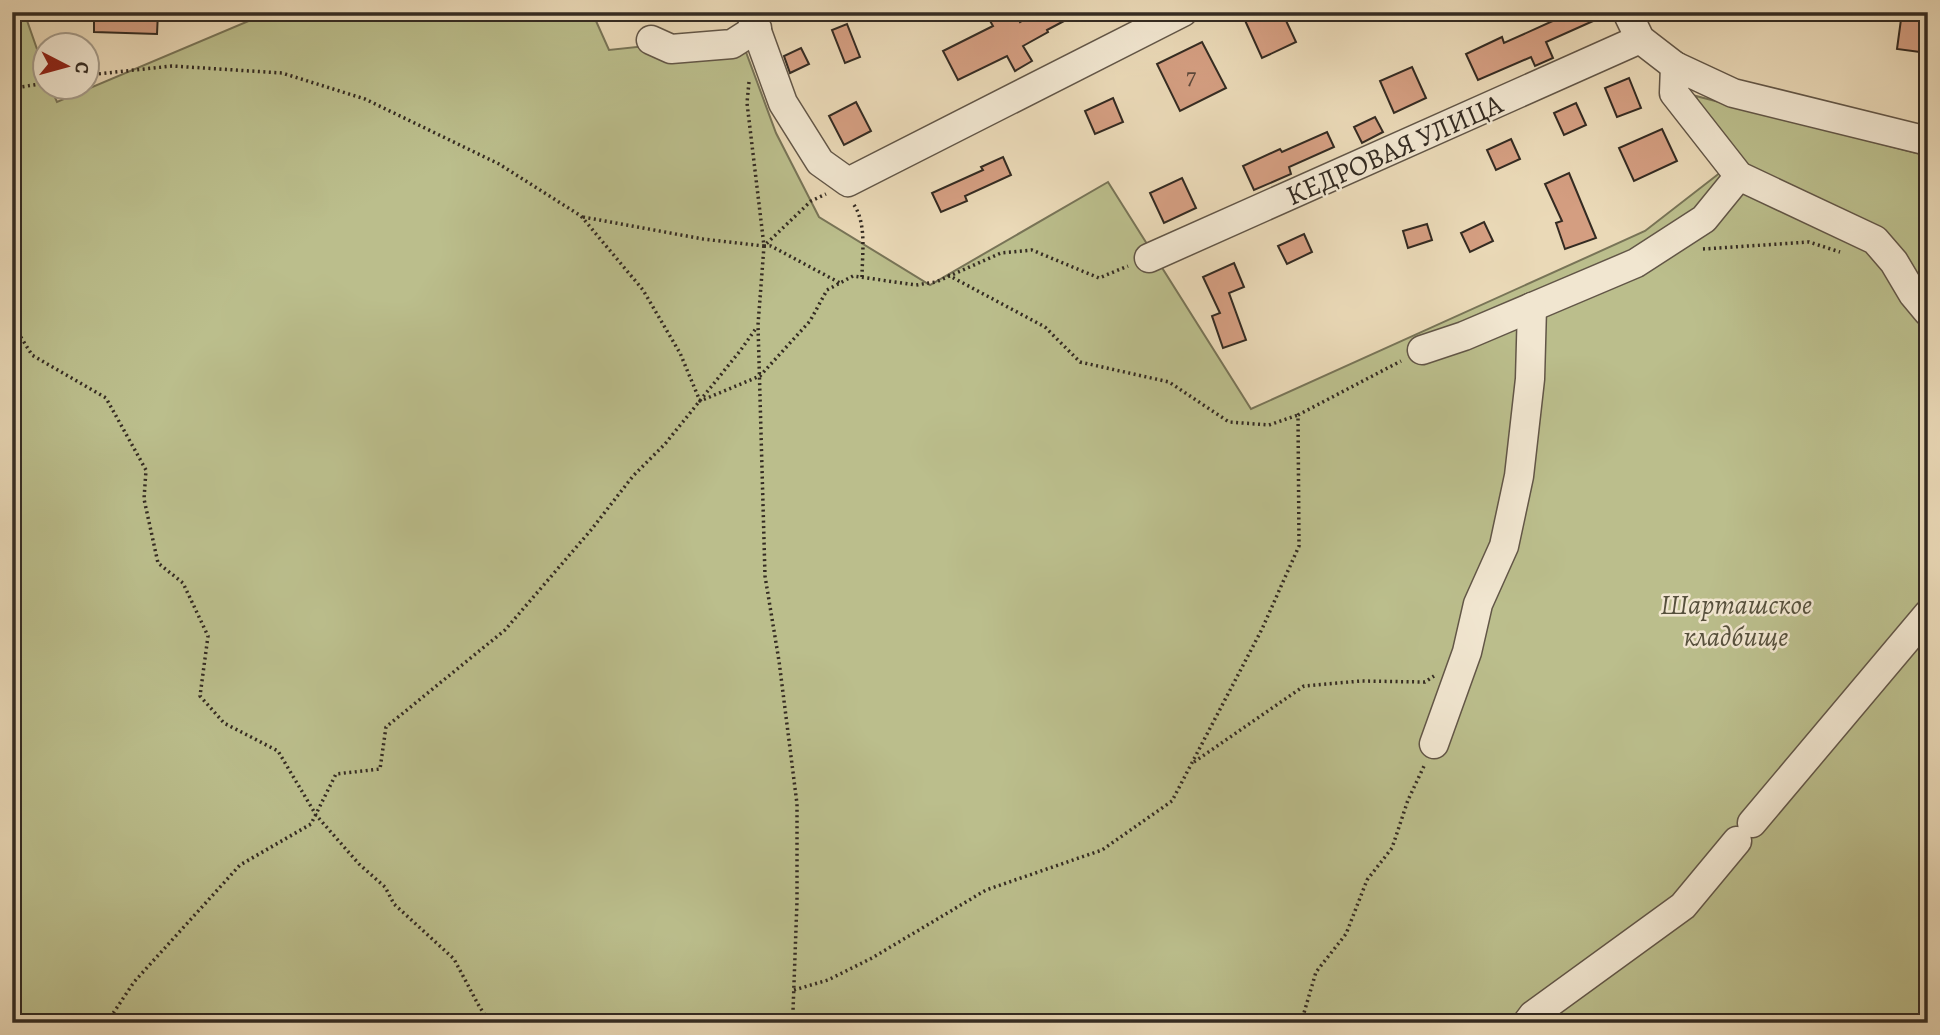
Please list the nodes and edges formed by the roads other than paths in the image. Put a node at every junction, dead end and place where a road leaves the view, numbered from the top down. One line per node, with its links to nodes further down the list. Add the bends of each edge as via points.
1 (1184, 12): 3 (street, via 848,182 820,162 783,103)
2 (1627, 12): 4 (street)
3 (753, 20): 5 (street, via 732,44 671,50)
4 (1640, 39): 6 (street); 9 (street, КЕДРОВАЯ УЛИЦА)
5 (651, 40)
6 (1675, 66): 7 (street, via 1733,93); 8 (street, via 1674,93)
7 (1928, 141)
8 (1739, 176): 10 (street, via 1704,219 1644,258); 11 (street, via 1875,240)
9 (1149, 258)
10 (1532, 307): 12 (street); 14 (street, via 1530,379 1519,476 1504,546 1478,604 1467,652)
11 (1928, 312)
12 (1422, 350)
13 (1928, 614): 15 (street, via 1683,905)
14 (1434, 744)
15 (1527, 1023)

